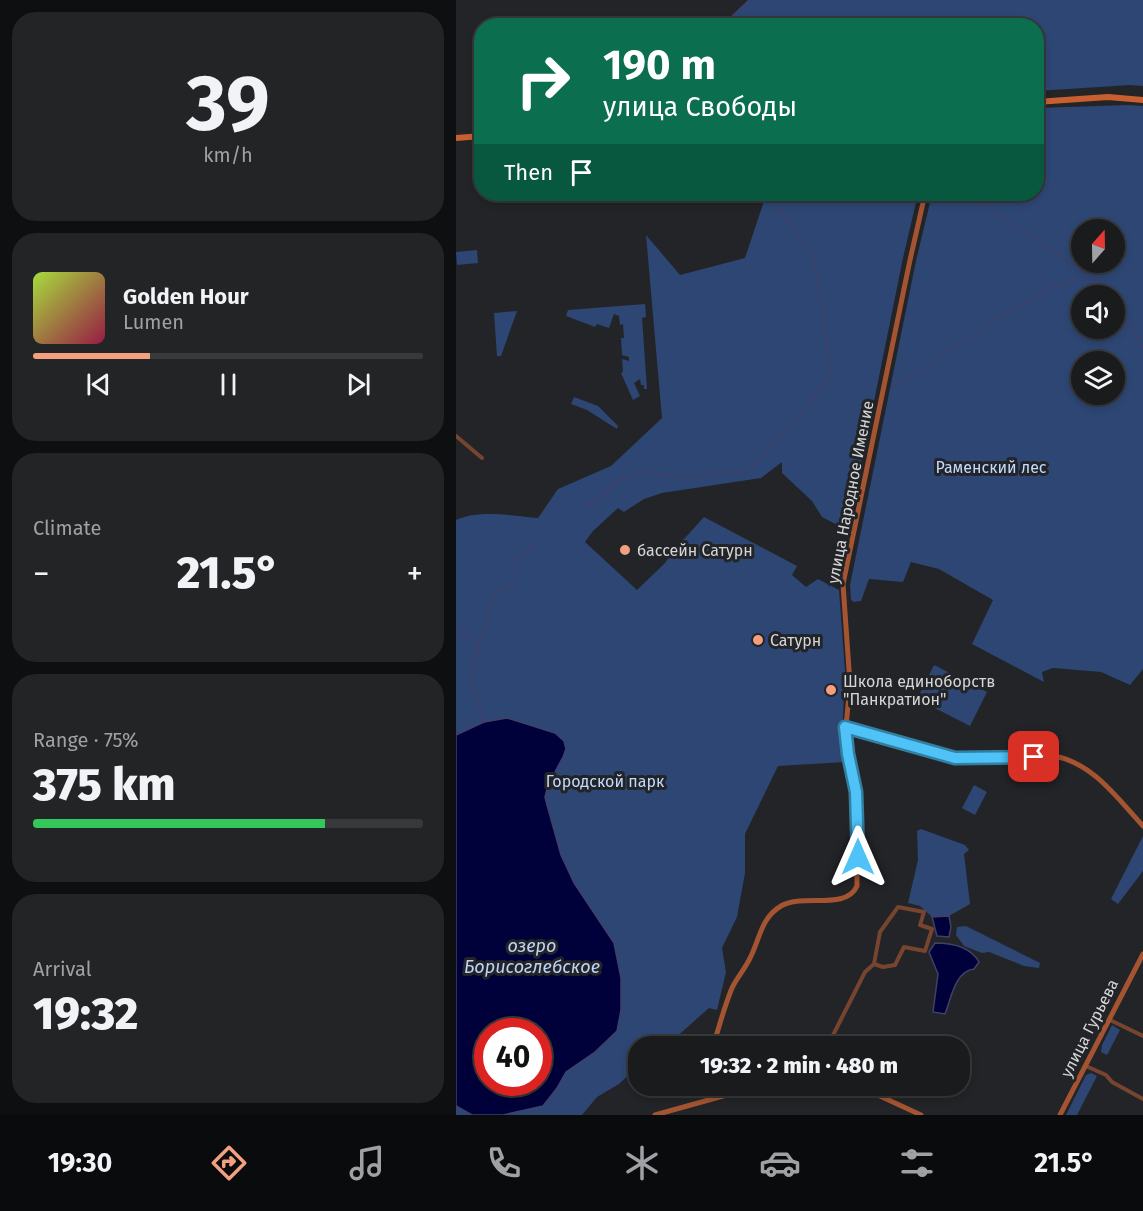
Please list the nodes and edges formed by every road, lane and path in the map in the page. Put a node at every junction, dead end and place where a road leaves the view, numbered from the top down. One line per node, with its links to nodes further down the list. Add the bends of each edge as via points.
1 (1143, 100): 2 (main road, via 1108,97)
2 (1044, 101)
3 (474, 137): 4 (main road)
4 (456, 138)
5 (923, 201): 8 (street, улица Народное Имение, via 843,584 850,684)
6 (456, 436): 7 (street)
7 (482, 458)
8 (845, 727): 9 (street, via 955,758 1061,757 1096,776); 13 (street, улица Народное Имение, via 856,792 855,891 843,899 784,904 768,918 733,986)
9 (1143, 826)
10 (1143, 954): 12 (street, улица Гурьева)
11 (874, 964): 11 (street, via 880,932 898,907 924,912 921,925 932,928 925,951 904,947 895,965 883,968); 14 (street, via 865,972)
12 (1110, 1020): 15 (street); 16 (street, улица Гурьева)
13 (717, 1036)
14 (833, 1036)
15 (1143, 1036)
16 (1086, 1066): 19 (street); 22 (street, улица Гурьева)
17 (723, 1096): 20 (street)
18 (880, 1096): 21 (street)
19 (1143, 1099)
20 (655, 1115)
21 (921, 1115)
22 (1060, 1115)

